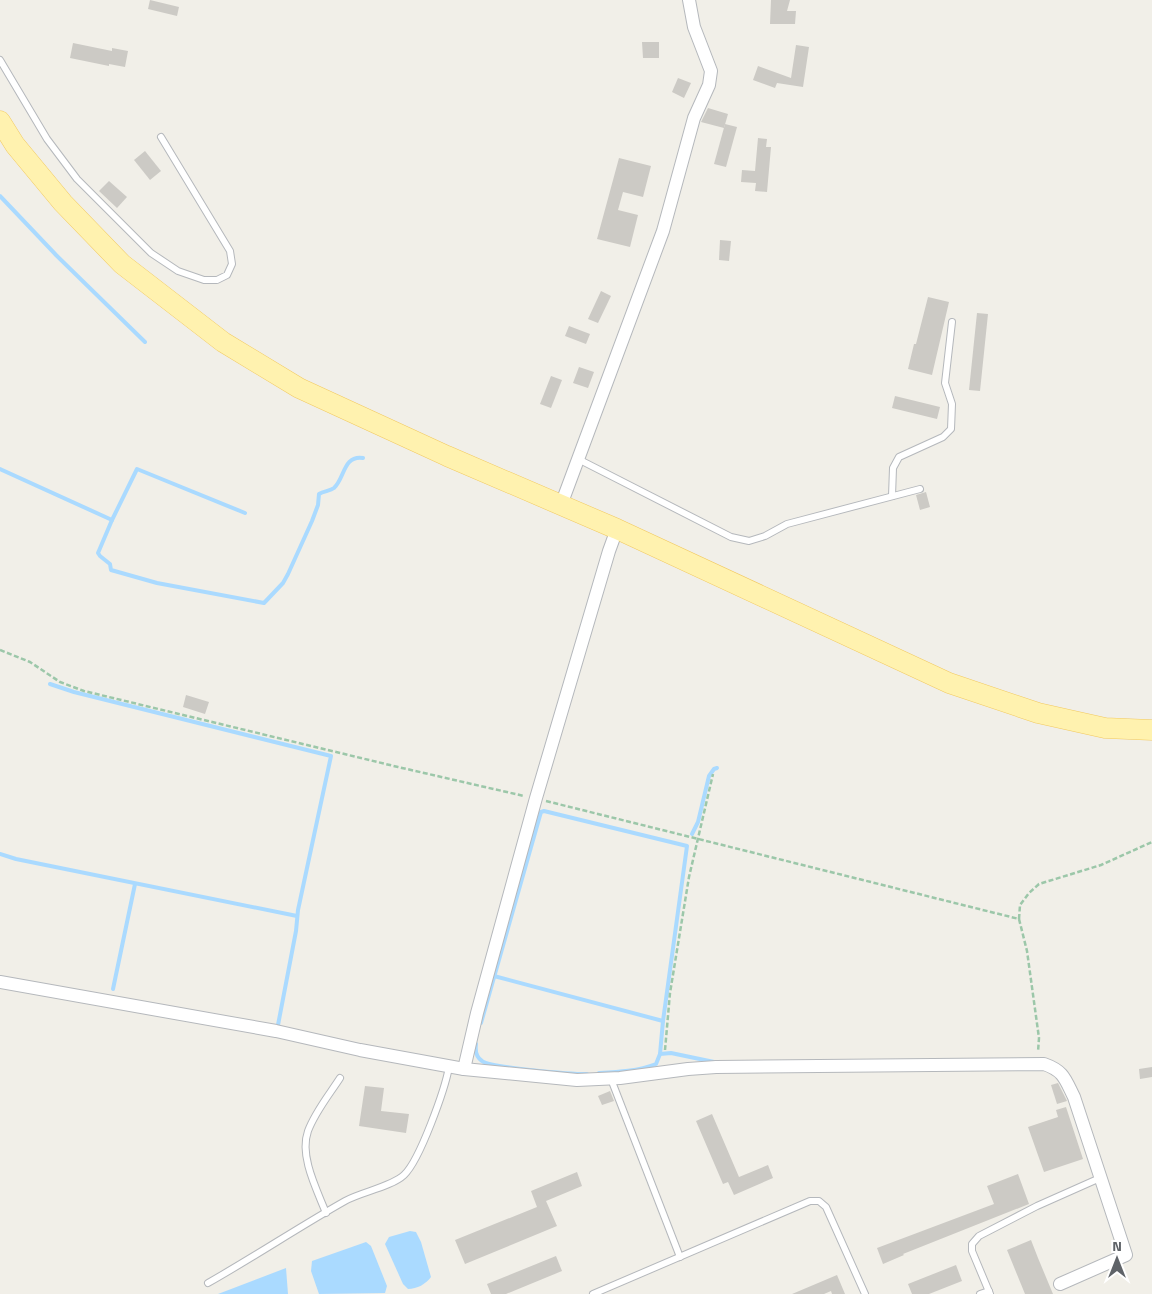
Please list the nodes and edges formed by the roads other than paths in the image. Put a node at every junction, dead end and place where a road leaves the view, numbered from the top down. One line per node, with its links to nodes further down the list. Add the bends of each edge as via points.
1 (689, 0): 6 (street, via 694,27 711,71 709,85 694,118 663,231)
2 (0, 60): 4 (lane, via 47,139 77,180 151,253 178,271 204,280 217,280 227,275 232,264 230,251)
3 (0, 121): 9 (main road, via 15,145 63,203 122,264 224,342 299,388)
4 (161, 136)
5 (952, 322): 8 (lane, via 946,383 952,404 951,429 943,438 899,456 894,468)
6 (578, 459): 8 (lane, via 730,537 749,541 787,524); 9 (street)
7 (920, 489): 8 (lane)
8 (892, 496)
9 (561, 505): 10 (main road)
10 (617, 529): 11 (main road, via 949,683 1038,714 1105,728); 14 (street, via 536,798)
11 (1152, 730)
12 (0, 982): 13 (street, via 276,1031)
13 (449, 1067): 14 (street); 18 (lane, via 445,1087 428,1130 404,1174)
14 (464, 1069): 16 (street, via 578,1080)
15 (340, 1078): 18 (lane, via 308,1132 305,1146 310,1172)
16 (611, 1079): 17 (street, via 716,1066 1044,1064 1057,1069 1066,1080); 19 (lane)
17 (1100, 1178): 21 (street, via 1126,1255); 22 (lane, via 979,1236 972,1244 972,1251)
18 (326, 1212): 20 (lane)
19 (680, 1257): 23 (lane); 24 (lane, via 810,1201 819,1201 826,1207)
20 (208, 1284)
21 (1060, 1284)
22 (990, 1292): 25 (lane)
23 (593, 1294)
24 (865, 1294)
25 (980, 1294)

